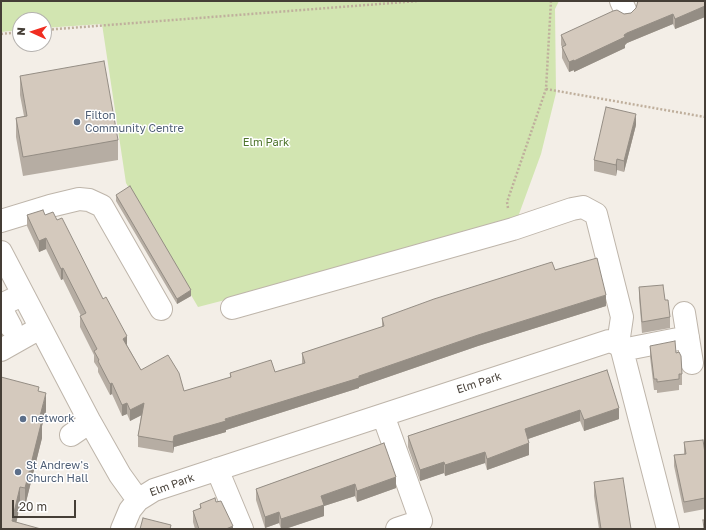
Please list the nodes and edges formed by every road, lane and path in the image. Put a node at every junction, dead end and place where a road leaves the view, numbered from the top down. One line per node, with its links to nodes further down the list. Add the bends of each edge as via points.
1 (418, 1): 3 (path)
2 (551, 1): 6 (path)
3 (52, 29)
4 (12, 33): 5 (path)
5 (1, 34)
6 (546, 89): 7 (path); 9 (path, via 507,202)
7 (705, 117)
8 (1, 221): 14 (street, via 79,199 102,206)
9 (513, 229): 13 (street); 19 (street, via 583,207 596,214 622,317)
10 (1, 252): 11 (street, Elm Park)
11 (22, 295): 12 (street); 17 (street, Elm Park)
12 (1, 306): 16 (street)
13 (232, 308)
14 (161, 309)
15 (684, 313): 18 (street)
16 (11, 327)
17 (40, 328): 20 (street); 23 (street, Elm Park)
18 (688, 337): 19 (street, Elm Park); 21 (street)
19 (620, 347): 22 (street, Elm Park, via 609,341); 30 (street)
20 (1, 350)
21 (692, 363)
22 (383, 415): 25 (street, Elm Park); 29 (street, via 421,521)
23 (90, 422): 24 (street); 26 (street, Elm Park, via 120,475)
24 (71, 435)
25 (217, 469): 26 (street, Elm Park, via 154,490); 28 (street)
26 (138, 500): 27 (street, Elm Park, via 130,510)
27 (122, 529)
28 (242, 529)
29 (396, 529)
30 (668, 529)

